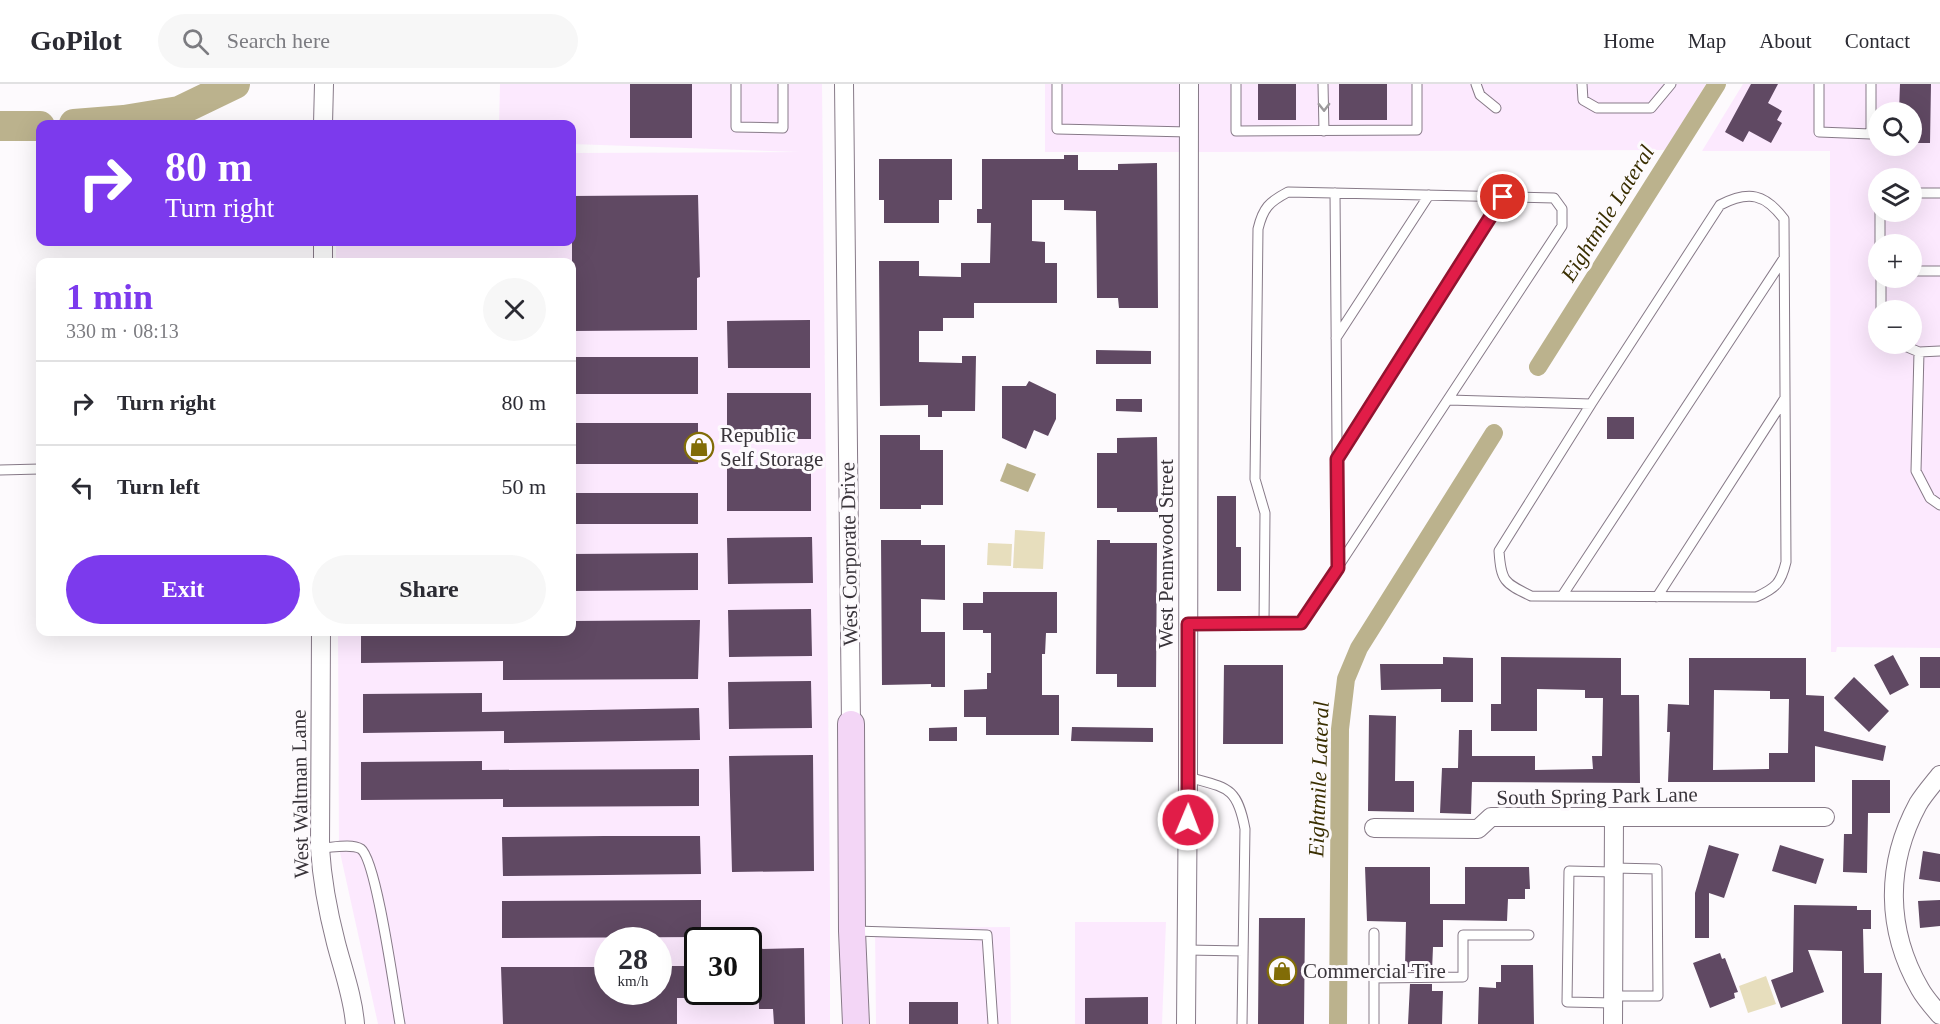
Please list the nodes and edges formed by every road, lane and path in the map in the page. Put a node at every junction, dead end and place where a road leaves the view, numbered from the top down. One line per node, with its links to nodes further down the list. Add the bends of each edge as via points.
1 (324, 84): 16 (street)
2 (735, 84): 3 (lane, via 736,127 783,128)
3 (783, 84)
4 (844, 84): 44 (street, West Corporate Drive)
5 (1057, 84): 18 (lane, via 1057,129)
6 (1189, 84): 18 (street, West Pennwood Street)
7 (1236, 84): 17 (lane, via 1236,131)
8 (1323, 84): 17 (lane, one-way to 17)
9 (1417, 84): 17 (lane, via 1417,130)
10 (1476, 84): 15 (lane, via 1480,95)
11 (1582, 84): 12 (lane, via 1583,100 1597,108 1651,108)
12 (1671, 84)
13 (1819, 84): 14 (lane, via 1819,132 1871,134)
14 (1871, 84)
15 (1496, 108)
16 (323, 120)
17 (1324, 131)
18 (1189, 132): 42 (street, West Pennwood Street)
19 (1335, 193): 22 (lane); 27 (lane); 41 (lane, via 1288,192 1273,200 1262,213 1258,229 1255,479 1265,513)
20 (1922, 193): 21 (lane)
21 (1940, 193)
22 (1429, 195): 23 (lane); 27 (lane)
23 (1503, 197): 32 (lane, via 1554,198 1562,209 1562,226); 34 (lane)
24 (1784, 258): 31 (lane); 33 (lane, via 1784,219 1773,204 1754,196 1737,196 1720,205); 39 (lane)
25 (1940, 271): 26 (lane)
26 (1922, 272)
27 (1336, 338): 34 (lane)
28 (1940, 351): 29 (lane)
29 (1922, 352)
30 (1919, 354): 37 (lane, via 1916,471 1930,498)
31 (1785, 398): 40 (lane); 40 (lane, via 1783,578 1756,597)
32 (1449, 400): 33 (lane); 38 (lane)
33 (1591, 404): 39 (lane, via 1499,551 1500,573 1512,587 1531,596)
34 (1337, 459): 38 (lane)
35 (36, 469): 36 (lane)
36 (0, 470)
37 (1940, 505)
38 (1338, 568): 41 (lane, via 1301,623)
39 (1562, 596): 40 (lane)
40 (1657, 597)
41 (1264, 623): 42 (lane)
42 (1188, 624): 46 (street, West Pennwood Street)
43 (321, 636): 50 (street, West Waltman Lane)
44 (851, 724): 52 (street, West Corporate Drive)
45 (1940, 775): 59 (street, via 1918,803 1902,839 1893,879 1894,918 1904,956 1921,991)
46 (1188, 777): 55 (street, West Pennwood Street); 56 (lane, via 1231,793 1242,812)
47 (1614, 817): 48 (street, South Spring Park Lane); 49 (street, South Spring Park Lane, via 1491,817 1478,829); 51 (street)
48 (1825, 817)
49 (1374, 828)
50 (320, 848): 60 (street, West Waltman Lane, via 322,882); 61 (lane, via 354,847 368,859 381,909)
51 (1614, 870): 58 (street); 58 (lane, via 1657,869 1658,996); 58 (lane, via 1569,871 1567,990 1567,1002)
52 (852, 931): 62 (street, West Corporate Drive); 63 (lane, via 987,935)
53 (1374, 933): 57 (lane)
54 (1529, 935): 57 (lane, via 1463,936 1463,977)
55 (1186, 950): 56 (lane); 64 (street, West Pennwood Street)
56 (1243, 951): 65 (lane)
57 (1374, 978): 66 (lane)
58 (1613, 1000): 67 (street)
59 (1940, 1015)
60 (355, 1024)
61 (400, 1024)
62 (856, 1024)
63 (993, 1024)
64 (1186, 1024)
65 (1242, 1024)
66 (1374, 1024)
67 (1613, 1024)

